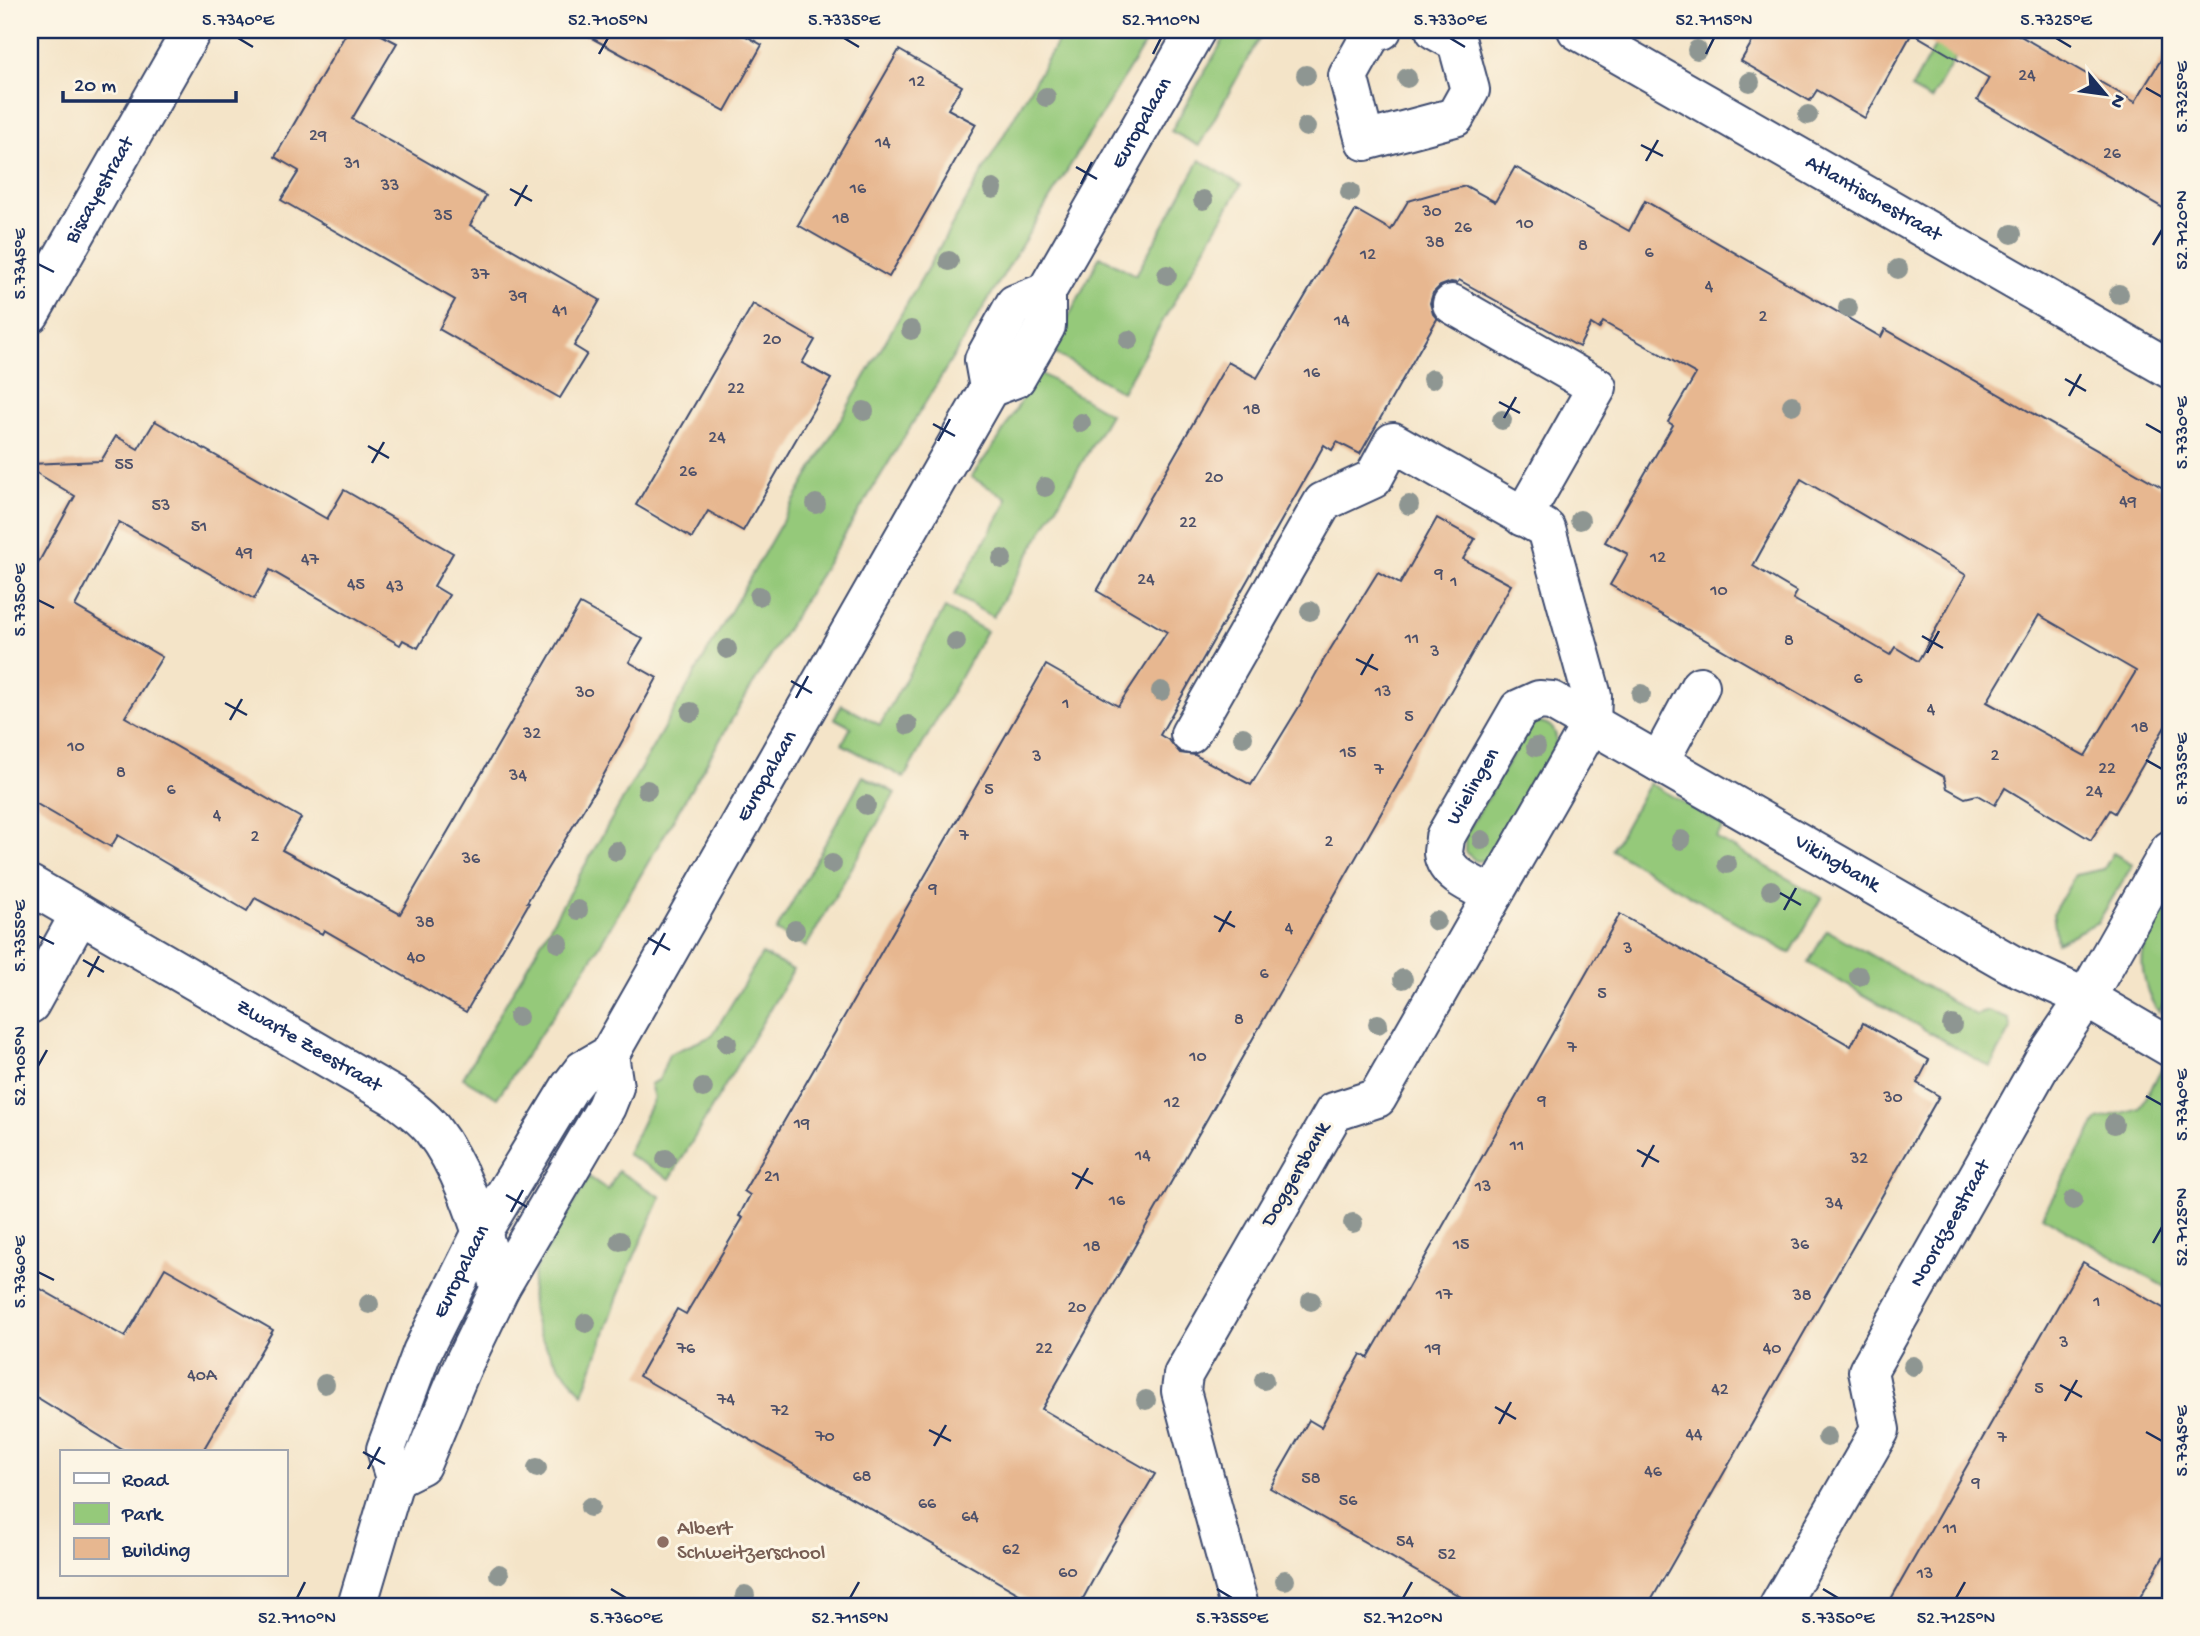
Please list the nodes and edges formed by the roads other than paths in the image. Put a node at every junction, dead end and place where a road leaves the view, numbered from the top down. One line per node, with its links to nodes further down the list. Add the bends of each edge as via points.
1 (192, 30): 7 (street, Biscayestraat)
2 (1196, 30): 21 (street, Europalaan, via 1046,292 1046,326 1016,378 989,387)
3 (1382, 30): 4 (street, via 1372,33 1348,76 1365,141 1455,117 1470,90 1457,42)
4 (1438, 30)
5 (1577, 30): 8 (street, Atlantischestraat)
6 (1452, 304): 9 (street, via 1597,387)
7 (30, 314)
8 (2170, 369)
9 (1523, 517): 11 (street, via 1393,442 1373,479 1324,502); 12 (street, via 1546,529 1592,696)
10 (1700, 686): 13 (street)
11 (1199, 719)
12 (1591, 724): 13 (street, Vikingbank); 16 (street); 16 (street, Wielingen, via 1545,700 1519,709 1511,720 1450,827 1443,853 1453,872)
13 (1659, 762): 18 (street, Vikingbank, via 2011,964)
14 (2170, 850): 18 (street, Noordzeestraat)
15 (30, 885): 17 (street, Zwarte Zeestraat)
16 (1493, 895): 26 (street, Doggersbank, via 1377,1098 1334,1112 1183,1375 1181,1391)
17 (80, 914): 19 (street); 22 (street, Zwarte Zeestraat, via 402,1102 440,1141)
18 (2086, 999): 20 (street, Vikingbank); 27 (street, Noordzeestraat, via 2043,1062 1868,1371 1880,1430)
19 (30, 1004)
20 (2170, 1047)
21 (609, 1055): 22 (street, Europalaan, via 583,1070 570,1087); 23 (street, Europalaan, via 614,1087 606,1107)
22 (482, 1231): 23 (street, Zwarte Zeestraat); 24 (street, Europalaan, via 422,1352 396,1419 386,1450)
23 (500, 1288): 24 (street, Europalaan, via 421,1465)
24 (395, 1478): 25 (street, Europalaan)
25 (356, 1606)
26 (1239, 1606)
27 (1779, 1606)

